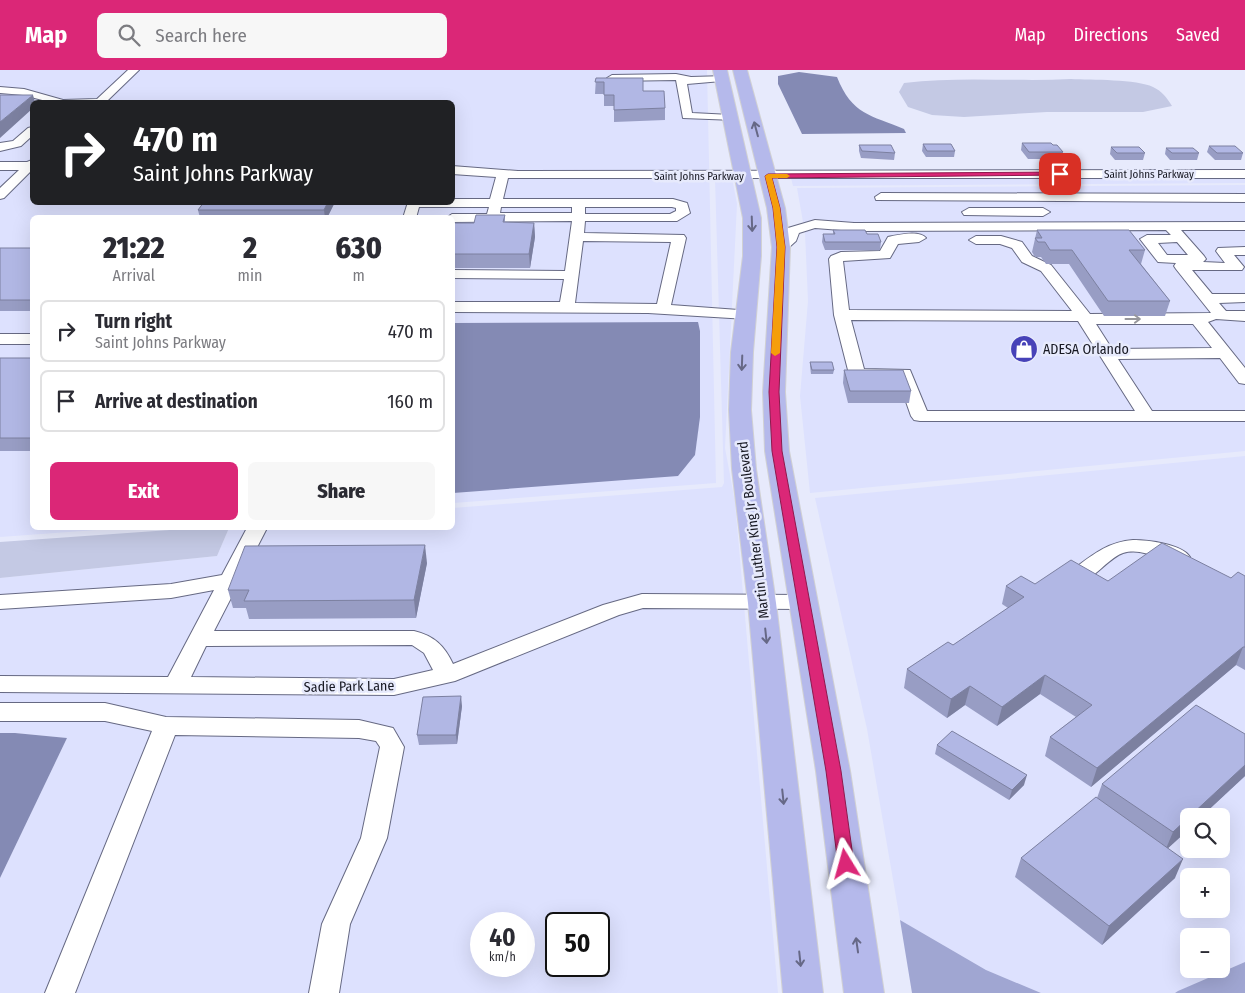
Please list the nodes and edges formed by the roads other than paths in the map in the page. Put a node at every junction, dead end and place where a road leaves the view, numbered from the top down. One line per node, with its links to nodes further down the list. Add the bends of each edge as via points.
1 (134, 70): 8 (street)
2 (740, 70): 9 (main road)
3 (721, 74): 5 (street); 9 (main road, via 735,82 741,102); 10 (main road, Martin Luther King Jr Boulevard)
4 (612, 78): 5 (street, via 676,77)
5 (687, 80): 10 (street, via 681,80 687,116)
6 (0, 90): 7 (street, via 24,92)
7 (53, 100)
8 (101, 100)
9 (750, 107): 20 (main road, one-way to 9)
10 (731, 118): 19 (main road, Martin Luther King Jr Boulevard)
11 (30, 132): 12 (street, via 17,144)
12 (0, 147)
13 (30, 165): 14 (street)
14 (0, 166)
15 (30, 167): 22 (street)
16 (455, 170): 17 (street, Saint Johns Parkway)
17 (503, 174): 19 (street, Saint Johns Parkway); 26 (street)
18 (1245, 174): 21 (street, Saint Johns Parkway)
19 (744, 176): 20 (street, Saint Johns Parkway); 49 (main road, Martin Luther King Jr Boulevard, one-way to 49, via 752,218)
20 (768, 176): 21 (street, Saint Johns Parkway); 39 (main road)
21 (871, 176): 23 (street)
22 (0, 194)
23 (881, 197): 24 (street); 28 (street)
24 (1245, 198)
25 (455, 203): 26 (street)
26 (496, 203): 27 (street); 32 (street, via 493,215)
27 (579, 203): 33 (street); 33 (street, via 673,203 682,206 683,213 672,218)
28 (887, 210)
29 (969, 212): 30 (street)
30 (1058, 212)
31 (455, 218): 32 (street)
32 (504, 218): 33 (street)
33 (578, 218): 36 (street)
34 (1170, 226): 35 (street); 37 (street); 38 (street, via 895,226)
35 (1245, 226)
36 (576, 237): 42 (street); 48 (street, via 679,238)
37 (1182, 239)
38 (848, 242): 39 (street, via 801,226); 50 (street, via 835,264); 53 (street, via 885,255 893,240 900,238 1010,241 1017,244 1028,259 1046,268)
39 (781, 247): 44 (main road)
40 (1245, 251): 45 (street, via 1223,251 1238,266 1181,266)
41 (455, 274): 42 (street)
42 (571, 275): 47 (street)
43 (1245, 298): 45 (street)
44 (778, 299): 49 (main road); 67 (main road, via 774,392 777,451)
45 (1207, 299): 51 (street)
46 (455, 307): 47 (street)
47 (567, 307): 48 (street)
48 (664, 309): 49 (street)
49 (747, 311): 68 (main road, Martin Luther King Jr Boulevard, one-way to 68, via 740,420)
50 (842, 315): 53 (street); 60 (street, via 857,374 904,374 920,416)
51 (1222, 316): 52 (street); 54 (street)
52 (1245, 316)
53 (1084, 317): 54 (street, one-way to 54); 58 (street)
54 (1197, 319): 57 (street)
55 (0, 339): 56 (street)
56 (30, 339)
57 (1224, 353): 58 (street); 59 (street)
58 (1107, 354): 60 (street)
59 (1245, 379)
60 (1147, 416): 61 (street)
61 (1245, 416)
62 (257, 530): 65 (street)
63 (1200, 567): 64 (street, via 1164,550 1148,546 1125,547 1107,553)
64 (1078, 576)
65 (231, 580): 66 (street, via 172,591); 69 (street)
66 (0, 602)
67 (804, 602): 68 (street, Sadie Park Lane); 78 (main road, one-way to 67, via 833,771)
68 (762, 603): 70 (street, Sadie Park Lane, via 642,601 611,610); 77 (main road, Martin Luther King Jr Boulevard, one-way to 77)
69 (200, 638): 70 (street, via 414,638 427,642); 72 (street)
70 (447, 675): 72 (street, Sadie Park Lane, via 394,687)
71 (0, 684): 72 (street, Sadie Park Lane)
72 (175, 685)
73 (0, 712): 74 (street, via 105,712)
74 (166, 726): 75 (street); 76 (street, via 359,729 384,734 392,747 374,838 336,924)
75 (60, 993)
76 (324, 993)
77 (803, 993)
78 (864, 993)

